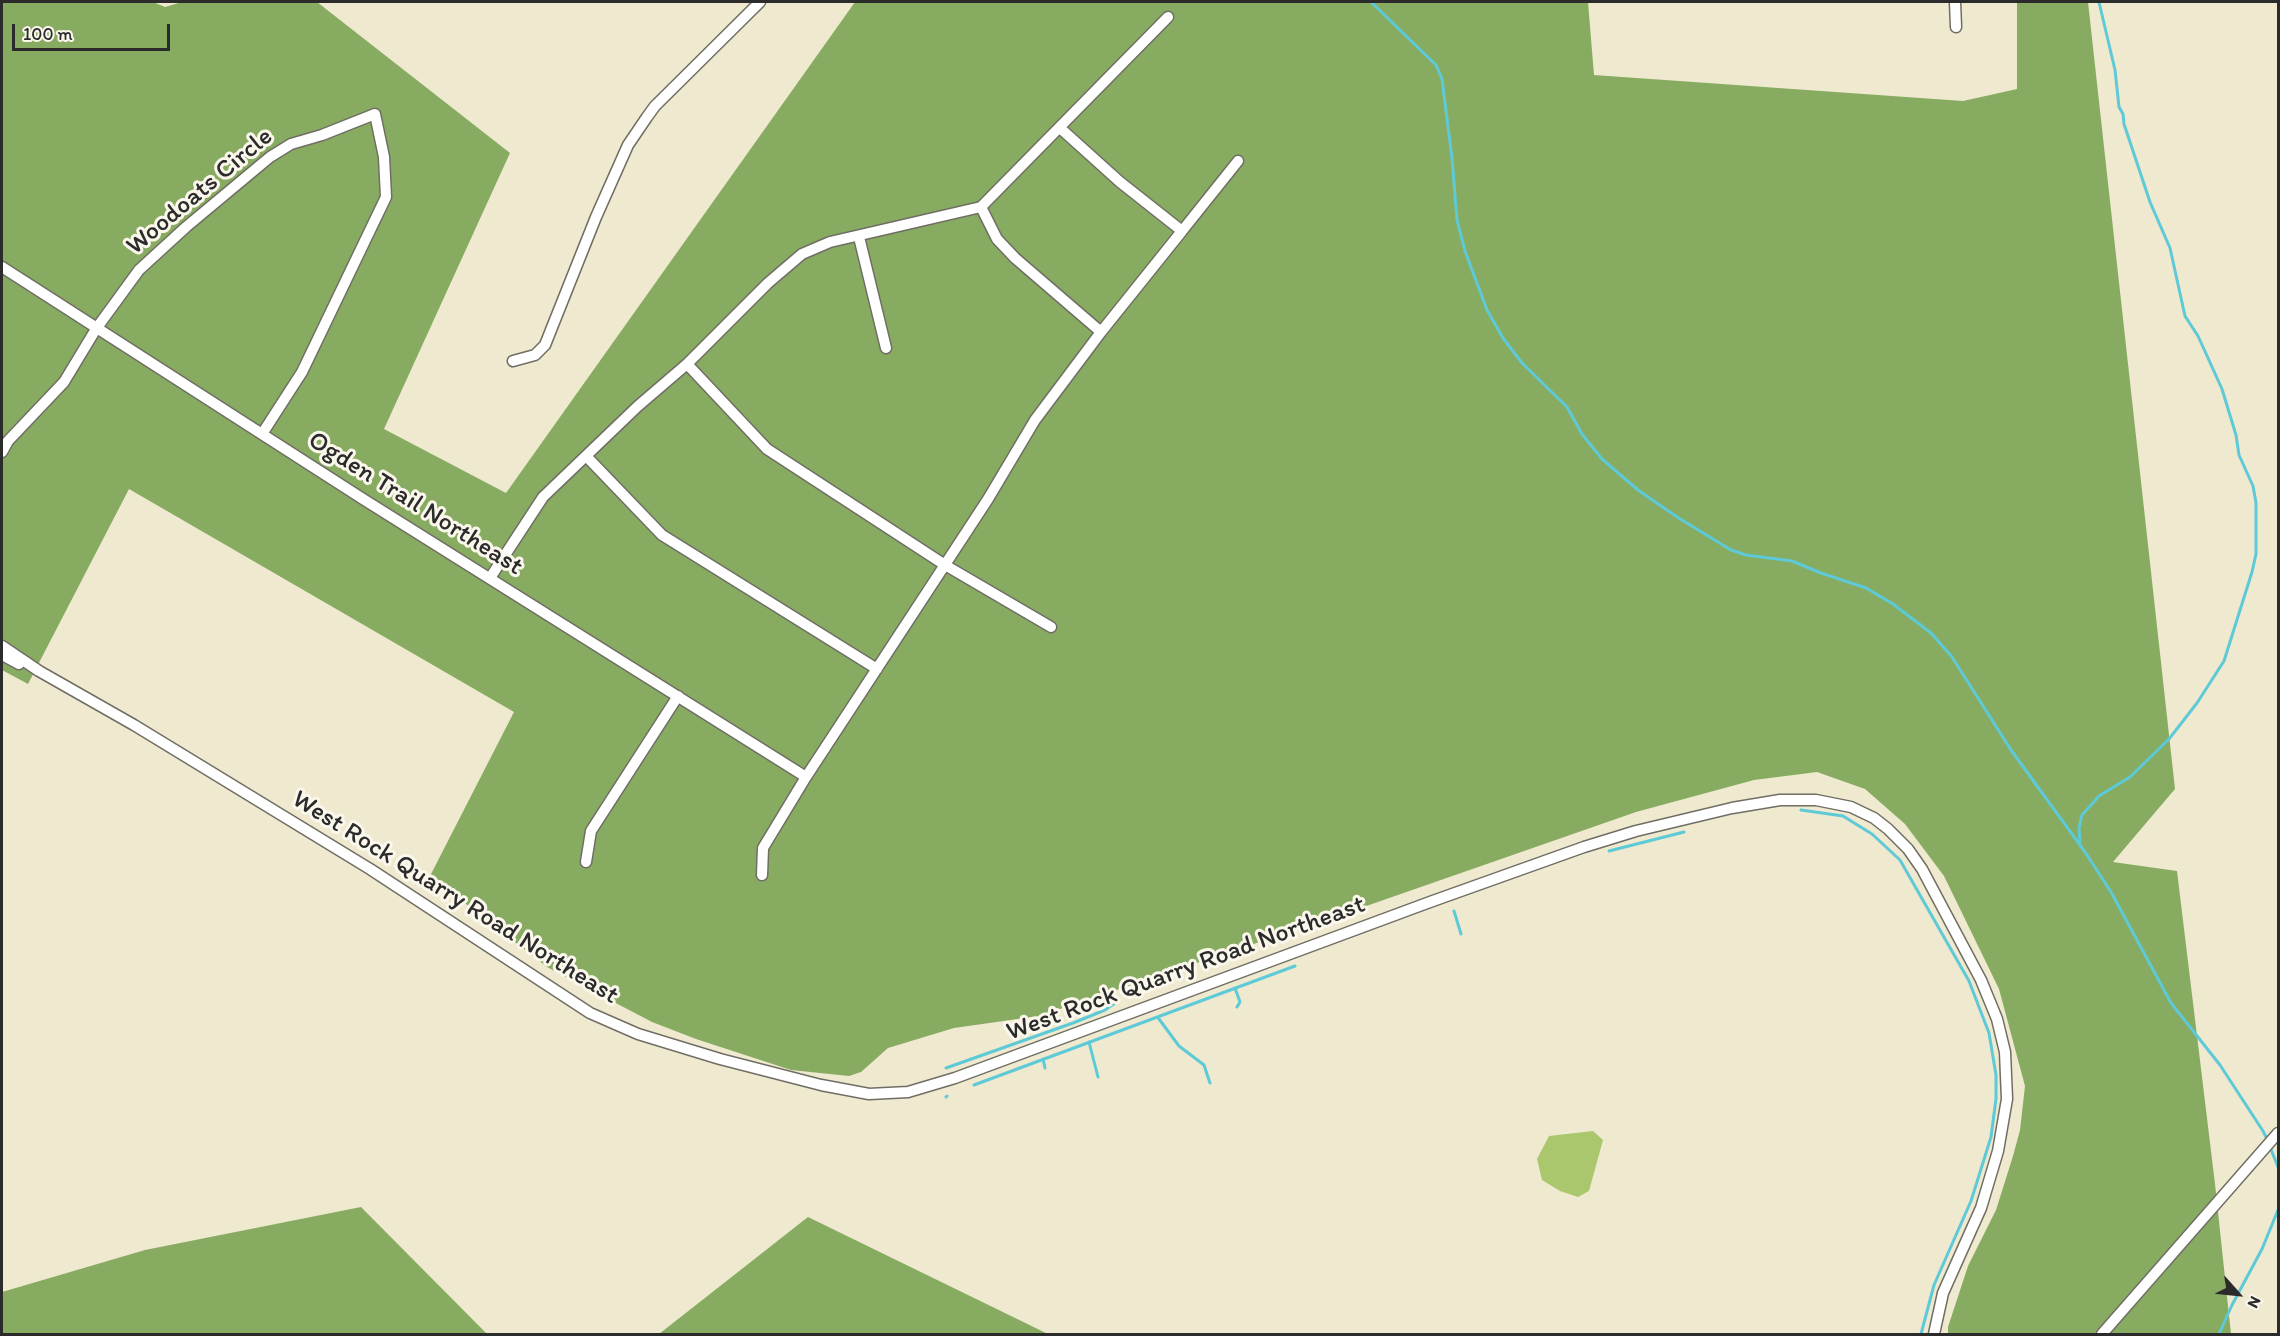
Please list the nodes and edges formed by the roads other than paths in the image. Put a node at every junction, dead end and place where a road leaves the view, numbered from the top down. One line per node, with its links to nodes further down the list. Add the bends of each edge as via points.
1 (760, 2): 14 (street, via 647,117 628,146 596,217 545,345 536,355)
2 (1955, 2): 4 (street)
3 (1168, 17): 5 (street)
4 (1956, 27)
5 (1060, 128): 7 (street); 8 (street)
6 (1238, 161): 8 (street)
7 (981, 207): 9 (street); 12 (street, via 997,239 1015,258)
8 (1182, 231): 12 (street)
9 (859, 237): 13 (street); 15 (street, via 830,242 802,254)
10 (2, 267): 11 (street, Ogden Trail Northeast)
11 (96, 329): 16 (street, Ogden Trail Northeast); 16 (street, Woodoats Circle, via 139,270 270,157 291,144 375,114 384,157 386,197 302,372); 17 (street, Woodoats Circle, via 64,382)
12 (1101, 332): 19 (street, via 1035,420)
13 (886, 348)
14 (513, 361)
15 (687, 364): 18 (street); 19 (street, via 767,449)
16 (262, 434): 20 (street, Ogden Trail Northeast)
17 (2, 452)
18 (587, 457): 20 (street, via 543,497); 24 (street, via 662,535)
19 (945, 565): 21 (street); 24 (street)
20 (490, 578): 26 (street, Ogden Trail Northeast)
21 (1051, 627)
22 (2, 646): 25 (street, West Rock Quarry Road Northeast)
23 (2, 655): 25 (street, West Rock Quarry Road Northeast)
24 (877, 669): 27 (street)
25 (39, 671): 31 (street, West Rock Quarry Road Northeast, via 301,827 590,1013 638,1034 720,1059 869,1094 908,1092 955,1078 1610,839 1762,802 1804,799 1851,807 1888,829 1922,869 1985,988 2005,1053 2007,1100 1998,1151 1981,1208 1943,1293)
26 (678, 696): 27 (street, Ogden Trail Northeast); 28 (street, via 591,831)
27 (806, 777): 29 (street, via 764,848)
28 (586, 862)
29 (762, 875)
30 (2278, 1133): 32 (street)
31 (1934, 1335)
32 (2102, 1335)

